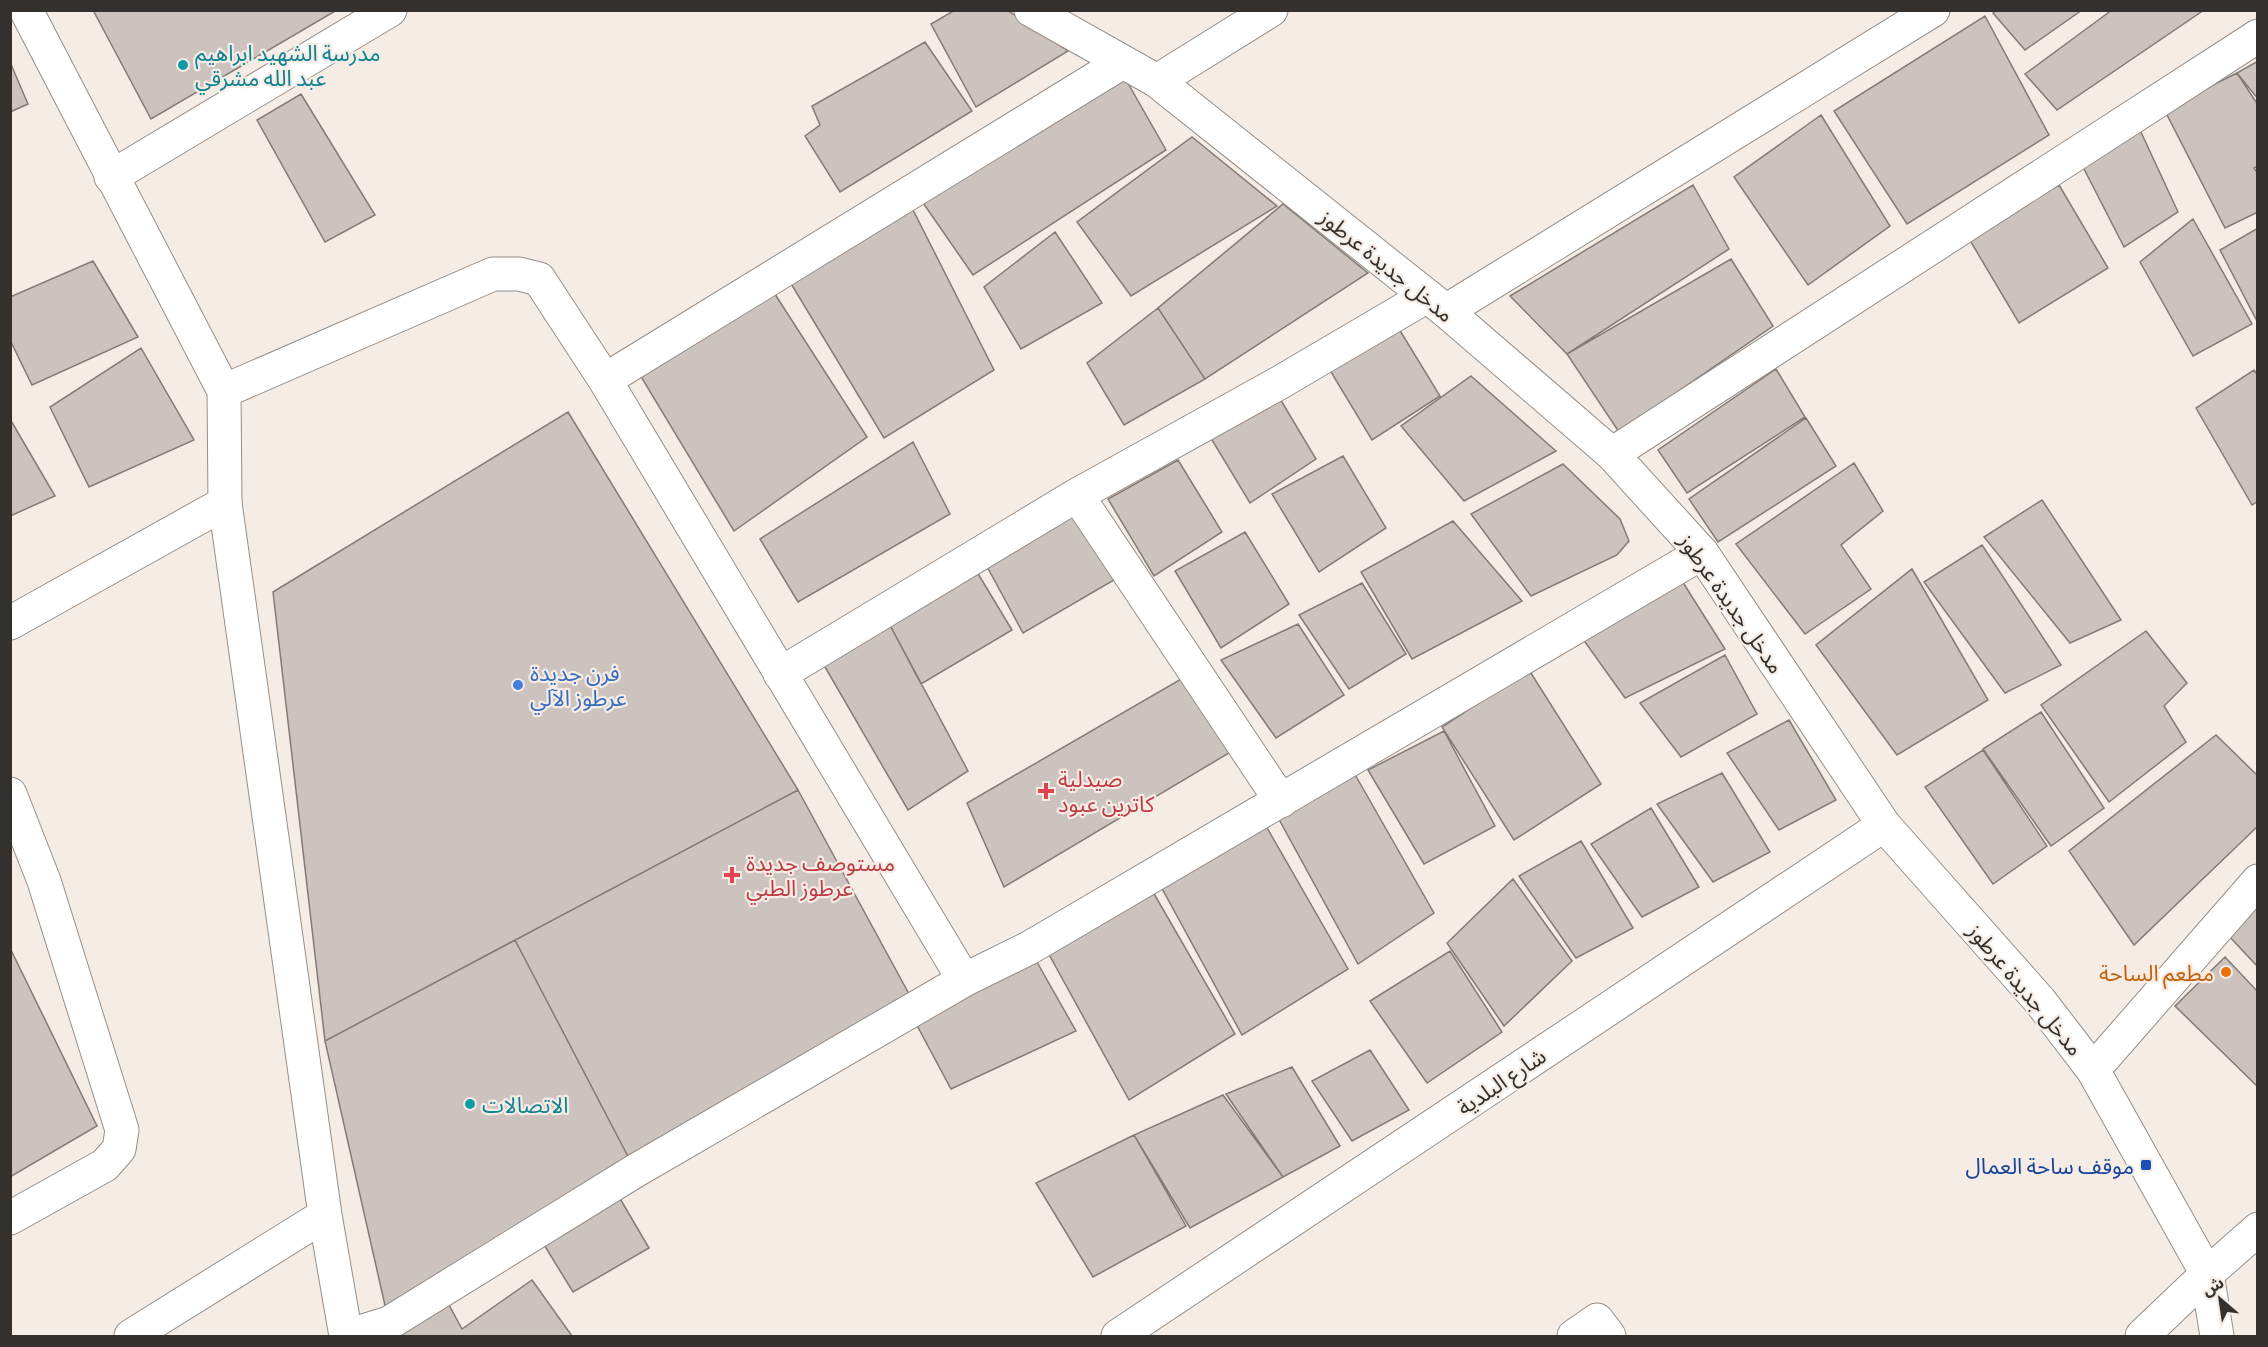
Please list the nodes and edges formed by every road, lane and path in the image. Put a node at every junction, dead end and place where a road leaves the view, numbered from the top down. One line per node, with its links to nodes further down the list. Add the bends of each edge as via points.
1 (26, 10): 9 (street)
2 (390, 10): 9 (street)
3 (1031, 10): 7 (street, مدخل جديدة عرطوز)
4 (1271, 10): 8 (street)
5 (1934, 10): 10 (street)
6 (2258, 36): 13 (street)
7 (1121, 63): 8 (street, مدخل جديدة عرطوز); 11 (street)
8 (1157, 81): 10 (street, مدخل جديدة عرطوز)
9 (111, 177): 12 (street)
10 (1436, 304): 13 (street, مدخل جديدة عرطوز); 14 (street, via 1279,383)
11 (605, 380): 12 (street, via 539,279 493,274); 18 (street)
12 (225, 391): 15 (street)
13 (1612, 454): 16 (street, مدخل جديدة عرطوز)
14 (1077, 495): 18 (street); 20 (street)
15 (225, 503): 17 (street); 25 (street)
16 (1702, 553): 20 (street); 21 (street, مدخل جديدة عرطوز)
17 (10, 623)
18 (780, 674): 23 (street)
19 (10, 794): 26 (street, via 44,881 122,1130 119,1149 105,1165)
20 (1281, 801): 23 (street, via 1029,948)
21 (1884, 825): 24 (street, مدخل جديدة عرطوز, via 2040,1001); 31 (street, شارع البلدية)
22 (2258, 881): 24 (street)
23 (964, 980): 30 (street, via 635,1170 389,1323)
24 (2093, 1070): 28 (street, مدخل جديدة عرطوز)
25 (325, 1215): 29 (street); 30 (street)
26 (10, 1218)
27 (2258, 1229): 28 (street)
28 (2207, 1274): 34 (street); 35 (street, مدخل جديدة عرطوز)
29 (131, 1336)
30 (346, 1336)
31 (1118, 1336)
32 (1574, 1336): 33 (street, via 1597,1320)
33 (1609, 1336)
34 (2142, 1336)
35 (2217, 1336)

